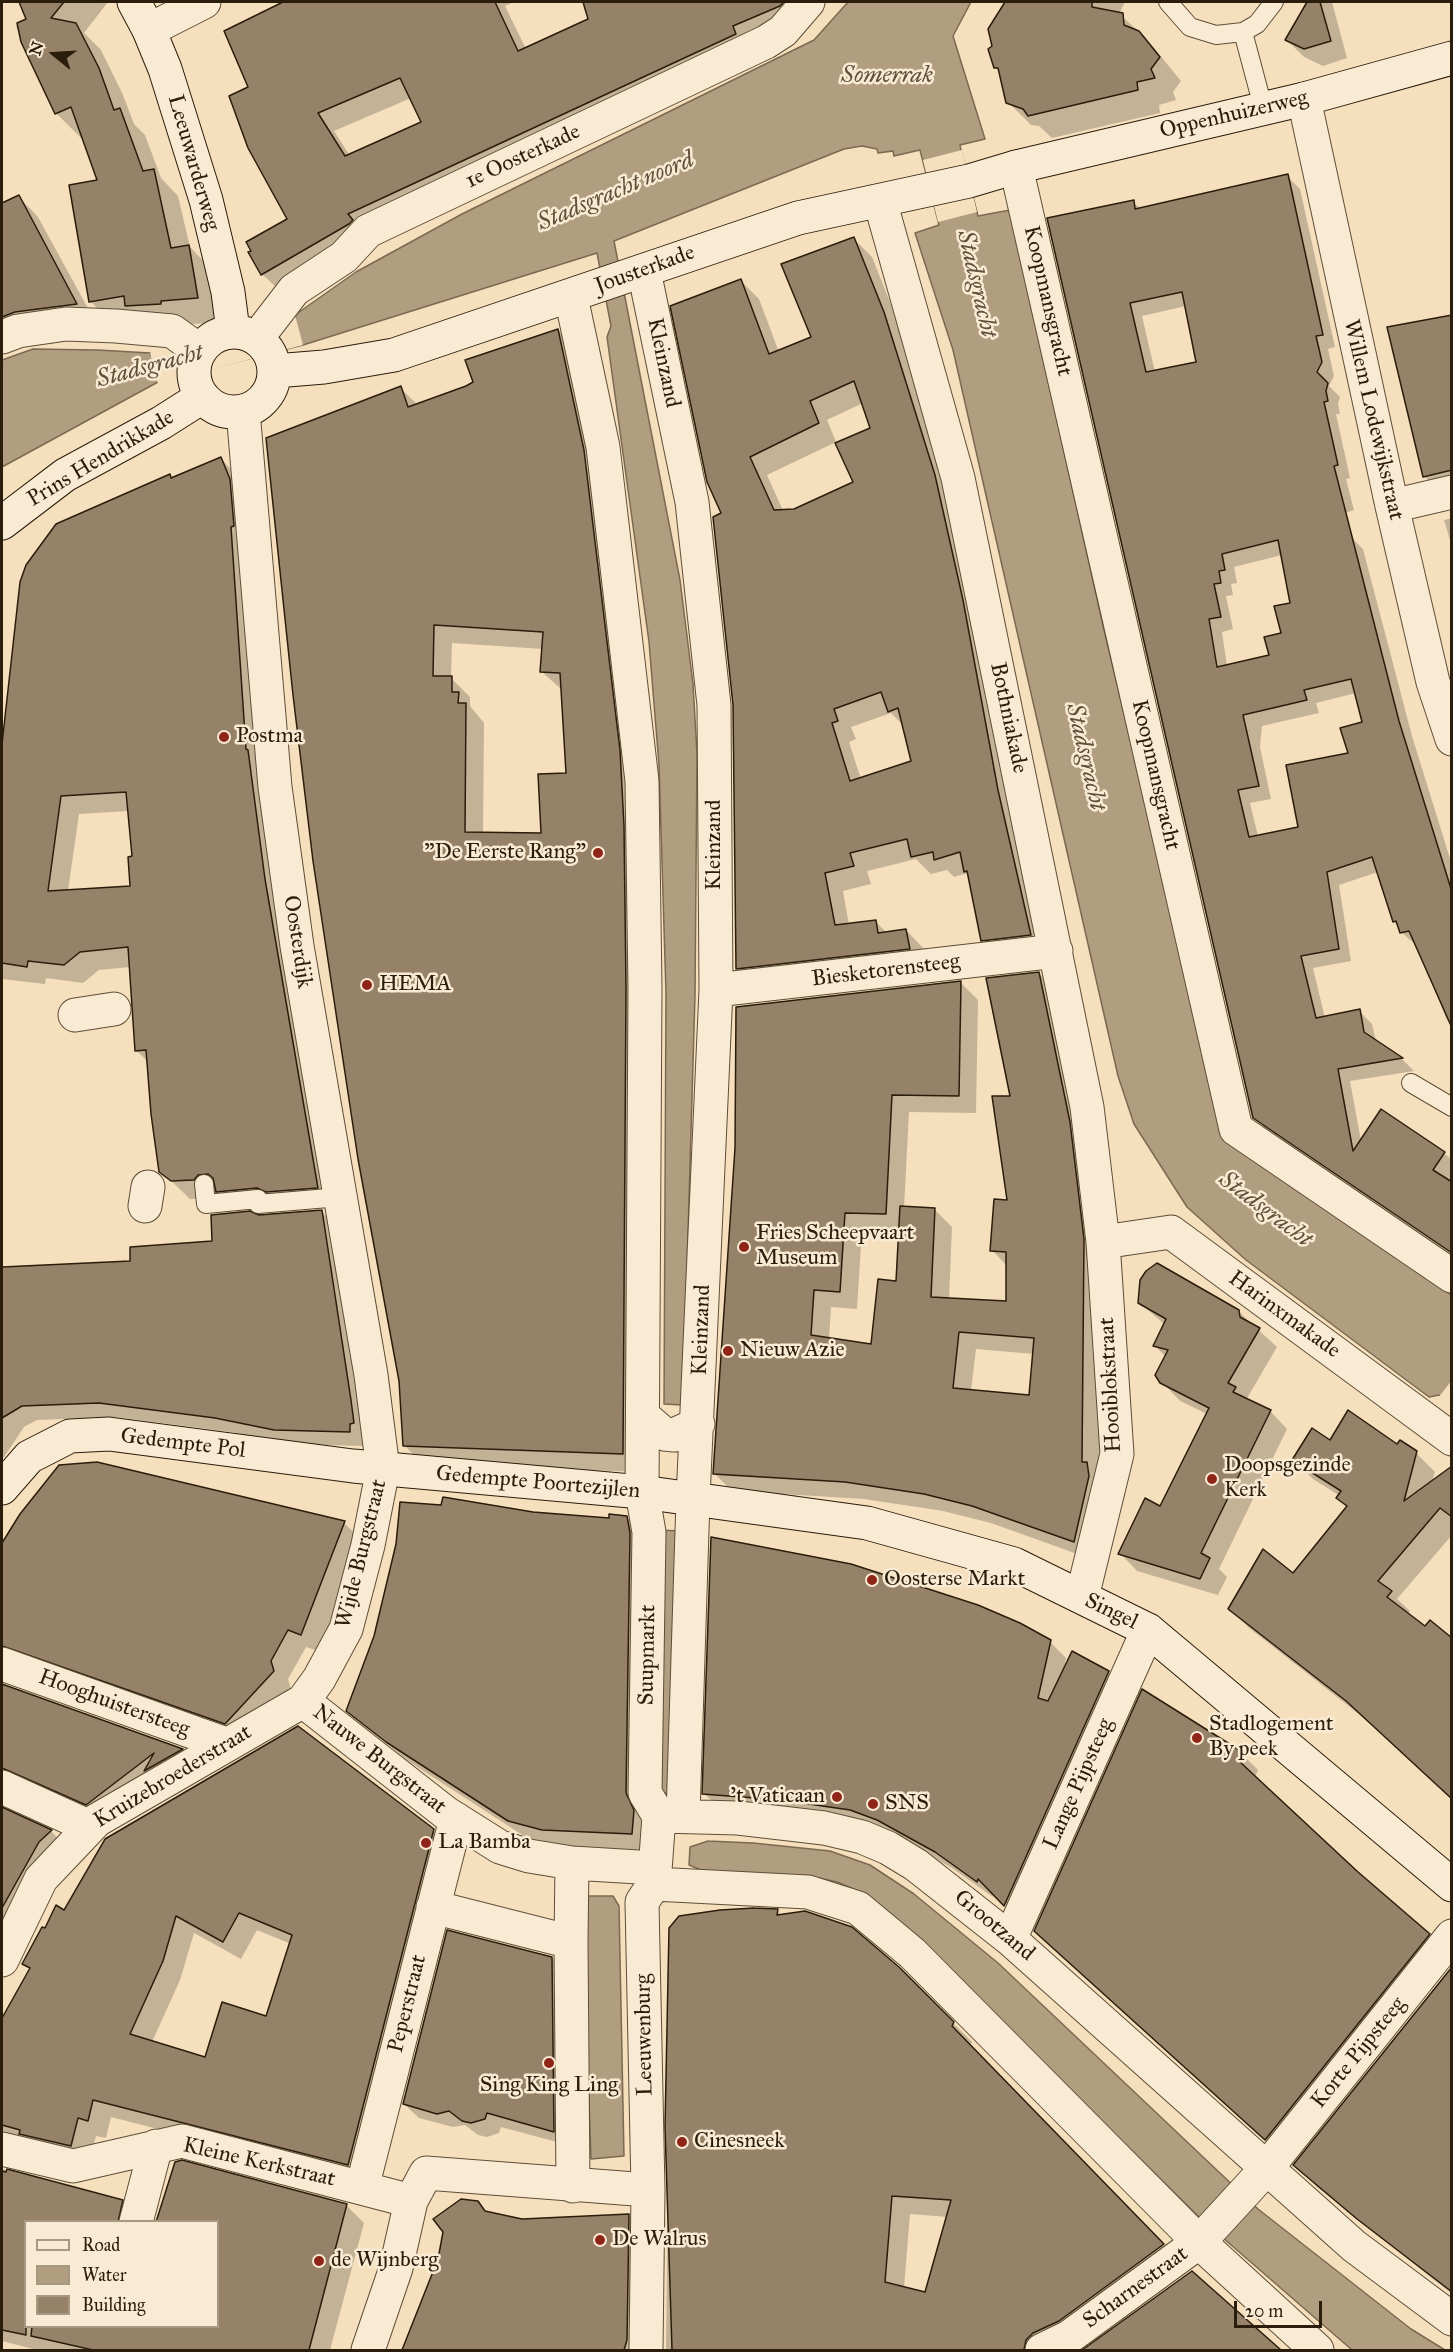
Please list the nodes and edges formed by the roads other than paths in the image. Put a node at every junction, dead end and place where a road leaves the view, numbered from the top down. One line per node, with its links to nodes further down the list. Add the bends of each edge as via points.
1 (134, 2): 6 (street, Leeuwarderweg)
2 (204, 2): 6 (street)
3 (808, 2): 16 (street, 1e Oosterkade, via 783,31 766,42 368,231 344,257 294,290)
4 (1168, 2): 7 (lane, via 1190,27 1216,36)
5 (1274, 2): 7 (lane, via 1257,24)
6 (149, 30): 16 (street, Leeuwarderweg, via 206,200 228,292)
7 (1243, 32): 10 (lane)
8 (1452, 58): 9 (street, Oppenhuizerweg)
9 (1304, 99): 10 (street, Oppenhuizerweg); 20 (street, Willem Lodewijkstraat)
10 (1263, 107): 11 (street, Oppenhuizerweg)
11 (1016, 167): 12 (street, Jousterkade); 33 (street, Koopmansgracht, via 1236,1129)
12 (880, 201): 13 (street, Jousterkade, via 798,218); 24 (street, Bothniakade, via 958,478)
13 (638, 273): 14 (street, Jousterkade); 25 (street, Kleinzand, via 692,502 714,705)
14 (582, 293): 16 (street, Jousterkade, via 394,355 324,367); 34 (street, via 642,781 646,1057)
15 (2, 337): 17 (street, via 66,324 172,331)
16 (261, 343): 17 (street, via 213,337); 18 (street, via 272,385 255,407)
17 (196, 366): 18 (street, via 219,410); 21 (street, Prins Hendrikkade, via 161,423 65,475)
18 (243, 411): 31 (street, Oosterdijk, via 275,787 297,946)
19 (1452, 492): 20 (street)
20 (1392, 506): 22 (street, Willem Lodewijkstraat)
21 (2, 523)
22 (1442, 680): 23 (street, Willem Lodewijkstraat)
23 (1452, 739)
24 (1056, 951): 25 (street, Biesketorensteeg); 32 (street, Bothniakade, via 1087,1107)
25 (716, 990): 35 (street, Kleinzand)
26 (114, 1009): 27 (street)
27 (75, 1015)
28 (1411, 1083): 29 (lane)
29 (1452, 1107)
30 (204, 1184): 31 (lane, via 206,1204)
31 (340, 1197): 37 (street, Oosterdijk)
32 (1103, 1242): 36 (street, Harinxmakade, via 1171,1232); 41 (street, Hooiblokstraat, via 1117,1454)
33 (1452, 1276)
34 (643, 1416): 35 (street, via 664,1434 674,1435); 39 (street)
35 (698, 1424): 40 (street, Kleinzand)
36 (1447, 1427)
37 (383, 1469): 38 (street, Gedempte Pol, via 109,1434 70,1436 29,1457); 39 (street, Gedempte Poortezijlen); 44 (street, Wijde Burgstraat, via 346,1629)
38 (2, 1488)
39 (642, 1492): 40 (street, Gedempte Poortezijlen); 47 (street, Suupmarkt, via 649,1532 645,1793)
40 (693, 1499): 41 (street, Singel, via 867,1523 1014,1564); 47 (street, Suupmarkt)
41 (1082, 1597): 42 (street, Singel)
42 (1148, 1630): 52 (street, Singel); 55 (street, Lange Pijpsteeg)
43 (2, 1664): 45 (street, Hooghuistersteeg)
44 (303, 1701): 45 (street, Kruizebroederstraat); 48 (street, Nauwe Burgstraat)
45 (226, 1744): 49 (street, Kruizebroederstraat)
46 (2, 1787): 49 (street)
47 (671, 1816): 51 (street, Leeuwenburg); 55 (street, Grootzand, via 783,1822 862,1837 916,1865)
48 (456, 1819): 50 (street, Nauwe Burgstraat, via 500,1846 529,1856); 53 (street, Peperstraat)
49 (90, 1827): 57 (street, Kruizebroederstraat, via 41,1879)
50 (572, 1863): 51 (street, Nauwe Burgstraat); 56 (street)
51 (655, 1876): 63 (street, Leeuwenburg, via 642,1902); 66 (street, via 808,1892 858,1908 912,1953)
52 (1452, 1885)
53 (433, 1907): 56 (street); 62 (street, Peperstraat)
54 (1452, 1936): 60 (street, Korte Pijpsteeg)
55 (1010, 1939): 60 (street, Grootzand)
56 (571, 1942): 61 (street)
57 (2, 1960)
58 (156, 2146): 59 (street, Kleine Kerkstraat, via 73,2166); 62 (street, Kleine Kerkstraat, via 182,2141); 65 (street)
59 (2, 2148)
60 (1266, 2169): 66 (street); 67 (street, Grootzand, via 1354,2246)
61 (561, 2185): 63 (street); 64 (street, via 426,2173)
62 (362, 2188): 64 (street, Kleine Kerkstraat)
63 (648, 2190): 69 (street, Leeuwenburg)
64 (411, 2201): 68 (street, via 396,2268)
65 (137, 2220)
66 (1205, 2236): 70 (street, Scharnestraat, via 1069,2337); 71 (street)
67 (1452, 2319)
68 (368, 2350)
69 (646, 2350)
70 (1042, 2350)
71 (1317, 2350)

